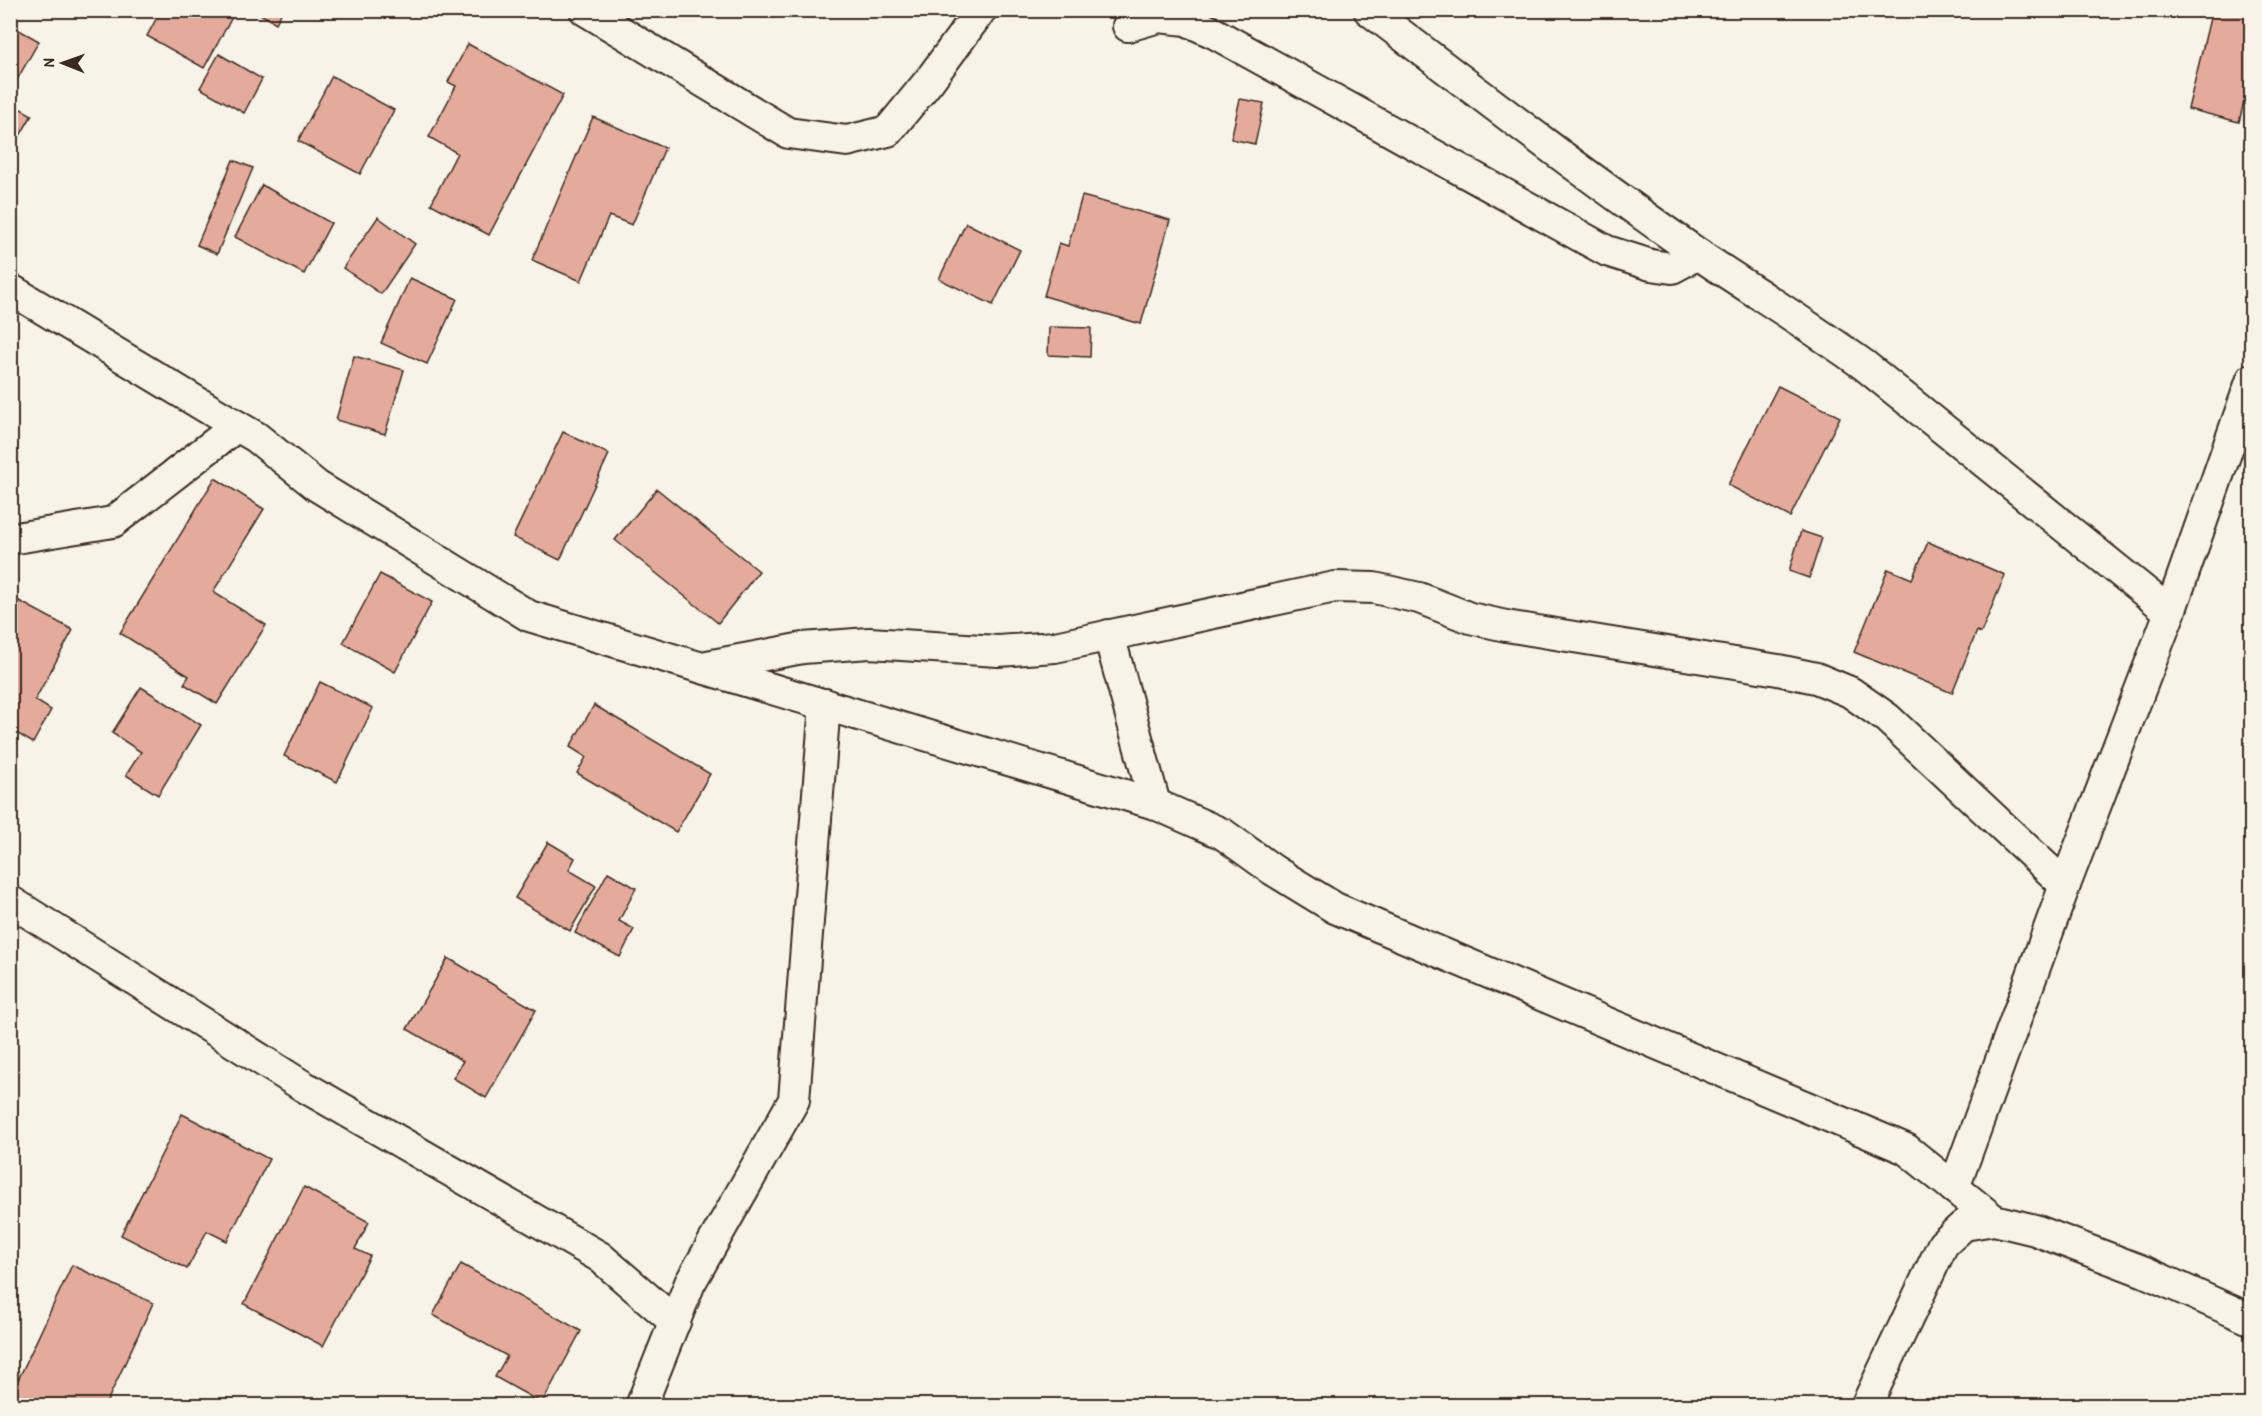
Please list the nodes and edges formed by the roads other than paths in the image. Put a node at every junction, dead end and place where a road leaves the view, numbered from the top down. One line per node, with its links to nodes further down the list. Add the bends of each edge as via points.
1 (585, 10): 2 (street, via 788,133 848,141 888,131)
2 (981, 10)
3 (1369, 10): 5 (street)
4 (1128, 26): 5 (street, via 1159,17 1186,20 1214,33 1607,251 1651,265 1672,267)
5 (1698, 254): 10 (street, via 1864,365)
6 (10, 289): 8 (street)
7 (2252, 379): 10 (street)
8 (237, 426): 9 (street, via 113,522); 12 (street, via 317,486 528,616)
9 (10, 539)
10 (2170, 612): 15 (street)
11 (1109, 635): 12 (street, via 1055,647 998,651 869,643 825,646); 14 (street); 15 (street, via 1335,587 1374,588 1506,626 1816,678 1850,692 1887,718)
12 (701, 668): 13 (street)
13 (825, 704): 14 (street); 20 (street, via 794,1100 690,1283)
14 (1155, 804): 17 (street, via 1223,834 1335,908 1906,1149)
15 (2065, 885): 17 (street)
16 (10, 901): 20 (street, via 303,1086 600,1257)
17 (1954, 1188): 18 (street)
18 (1994, 1220): 19 (street, via 2035,1230 2145,1272); 22 (street, via 1964,1225 1943,1244)
19 (2252, 1320)
20 (675, 1322): 21 (street)
21 (641, 1406)
22 (1866, 1406)

